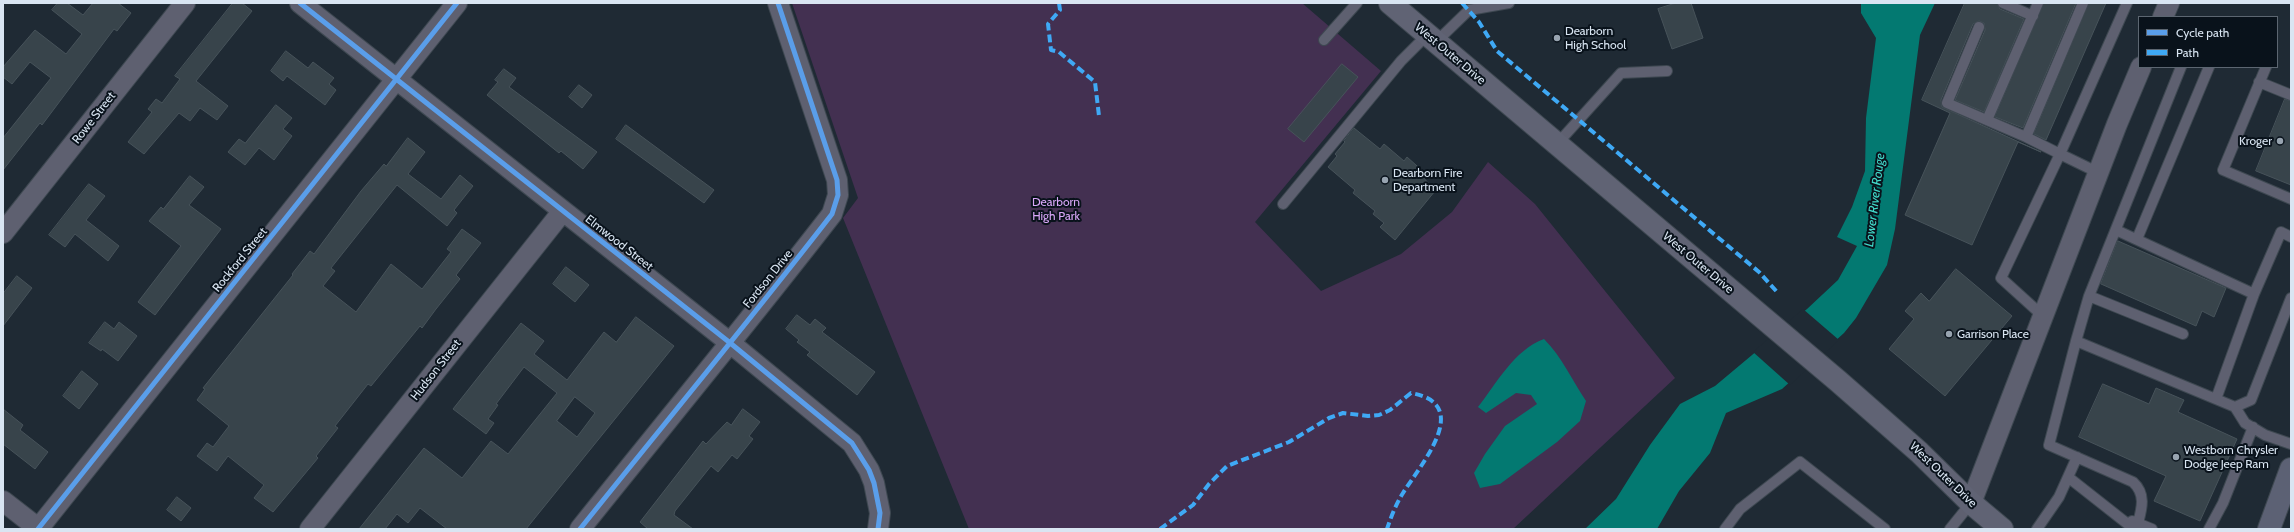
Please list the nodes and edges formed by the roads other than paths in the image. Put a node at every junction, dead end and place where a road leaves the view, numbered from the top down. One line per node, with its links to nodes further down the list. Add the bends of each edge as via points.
1 (185, 3): 33 (street, Rowe Street)
2 (300, 3): 21 (street, Elmwood Street)
3 (457, 3): 21 (street, Rockford Street)
4 (778, 3): 42 (street, Fordson Drive, via 837,180 838,194 832,214)
5 (1357, 3): 15 (lane)
6 (1390, 3): 14 (main road, West Outer Drive)
7 (1509, 3): 14 (lane, via 1469,10)
8 (2003, 3): 12 (lane)
9 (2038, 3): 12 (lane)
10 (2083, 3): 25 (lane)
11 (2127, 3): 27 (lane)
12 (2033, 16): 24 (lane)
13 (1979, 26): 24 (lane, via 1947,103)
14 (1431, 38): 26 (main road, West Outer Drive); 30 (lane, via 1401,61)
15 (1324, 40)
16 (2141, 68): 28 (street)
17 (2181, 68): 32 (lane)
18 (2209, 68): 35 (lane)
19 (2266, 68): 22 (lane)
20 (1667, 71): 26 (lane, via 1621,73)
21 (397, 80): 31 (street, Elmwood Street); 53 (street, Rockford Street)
22 (2259, 82): 23 (lane); 29 (lane, via 2223,170)
23 (2291, 95)
24 (1987, 120): 25 (lane)
25 (2026, 137): 27 (lane)
26 (1557, 144): 51 (main road, West Outer Drive, via 1920,452)
27 (2060, 154): 28 (lane); 39 (lane, via 2001,278)
28 (2099, 172): 39 (street)
29 (2291, 199)
30 (1282, 204)
31 (562, 212): 42 (street, Elmwood Street); 54 (street, Hudson Street)
32 (2116, 230): 35 (lane); 37 (lane)
33 (3, 233)
34 (2291, 237): 36 (lane, via 2281,232)
35 (2137, 239): 36 (lane)
36 (2254, 294): 43 (lane)
37 (2089, 296): 40 (lane); 41 (lane)
38 (2291, 298): 44 (lane, via 2251,400)
39 (2044, 317): 51 (street)
40 (2183, 334)
41 (2076, 341): 43 (lane); 47 (lane, via 2049,445)
42 (729, 342): 55 (street, Fordson Drive); 56 (street, Elmwood Street, via 852,443 874,483 880,513)
43 (2216, 399): 44 (lane)
44 (2235, 407): 45 (lane, via 2245,423)
45 (2253, 427): 46 (lane, via 2265,435); 63 (lane, via 2223,503)
46 (2291, 444)
47 (2077, 457): 49 (lane); 52 (lane, via 2138,486 2143,506)
48 (2291, 468): 64 (main road)
49 (2068, 477): 52 (lane, via 2114,513); 61 (lane, via 2059,497)
50 (3, 501): 53 (street)
51 (1971, 503): 59 (lane); 60 (main road, West Outer Drive)
52 (2136, 526): 62 (lane)
53 (38, 529)
54 (310, 529)
55 (580, 529)
56 (878, 529)
57 (1725, 529): 58 (lane, via 1740,508 1800,462)
58 (1885, 529)
59 (1950, 529)
60 (2002, 529)
61 (2037, 529)
62 (2152, 529)
63 (2209, 529)
64 (2269, 529)

